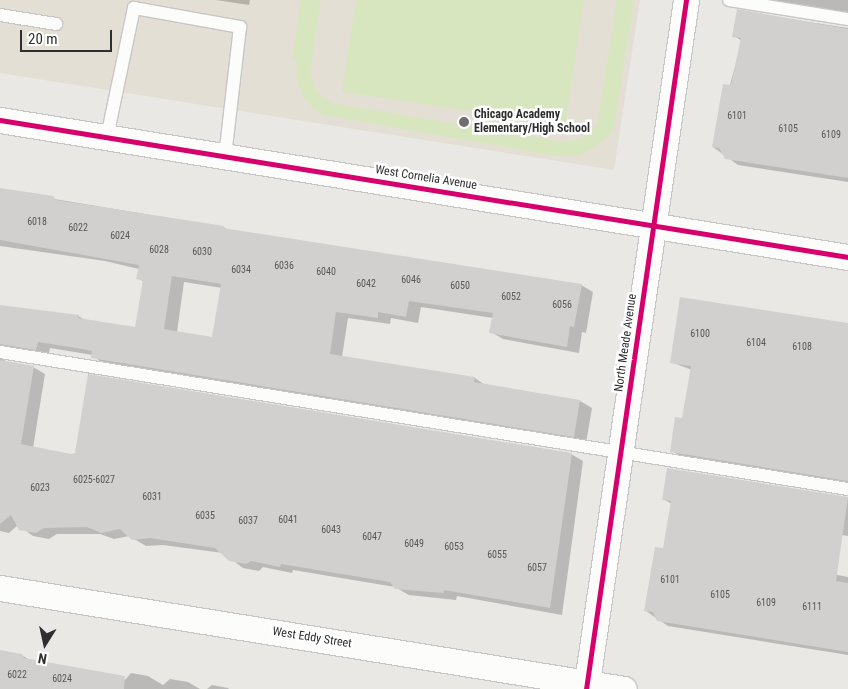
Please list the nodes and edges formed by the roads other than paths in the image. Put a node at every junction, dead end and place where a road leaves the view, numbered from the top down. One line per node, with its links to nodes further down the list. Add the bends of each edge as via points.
1 (686, 0): 9 (street, North Meade Avenue)
2 (729, 0): 4 (lane)
3 (0, 15): 5 (lane)
4 (848, 19)
5 (56, 24)
6 (0, 120): 7 (street, West Cornelia Avenue)
7 (107, 137): 8 (street, West Cornelia Avenue); 8 (lane, via 134,8 240,27)
8 (225, 156): 9 (street, West Cornelia Avenue)
9 (653, 225): 10 (street, West Cornelia Avenue); 12 (street, North Meade Avenue)
10 (848, 257)
11 (0, 352): 12 (lane)
12 (620, 452): 13 (lane); 15 (street, North Meade Avenue)
13 (848, 490)
14 (0, 588): 15 (street, West Eddy Street)
15 (586, 686): 16 (street, West Eddy Street)
16 (624, 689)

